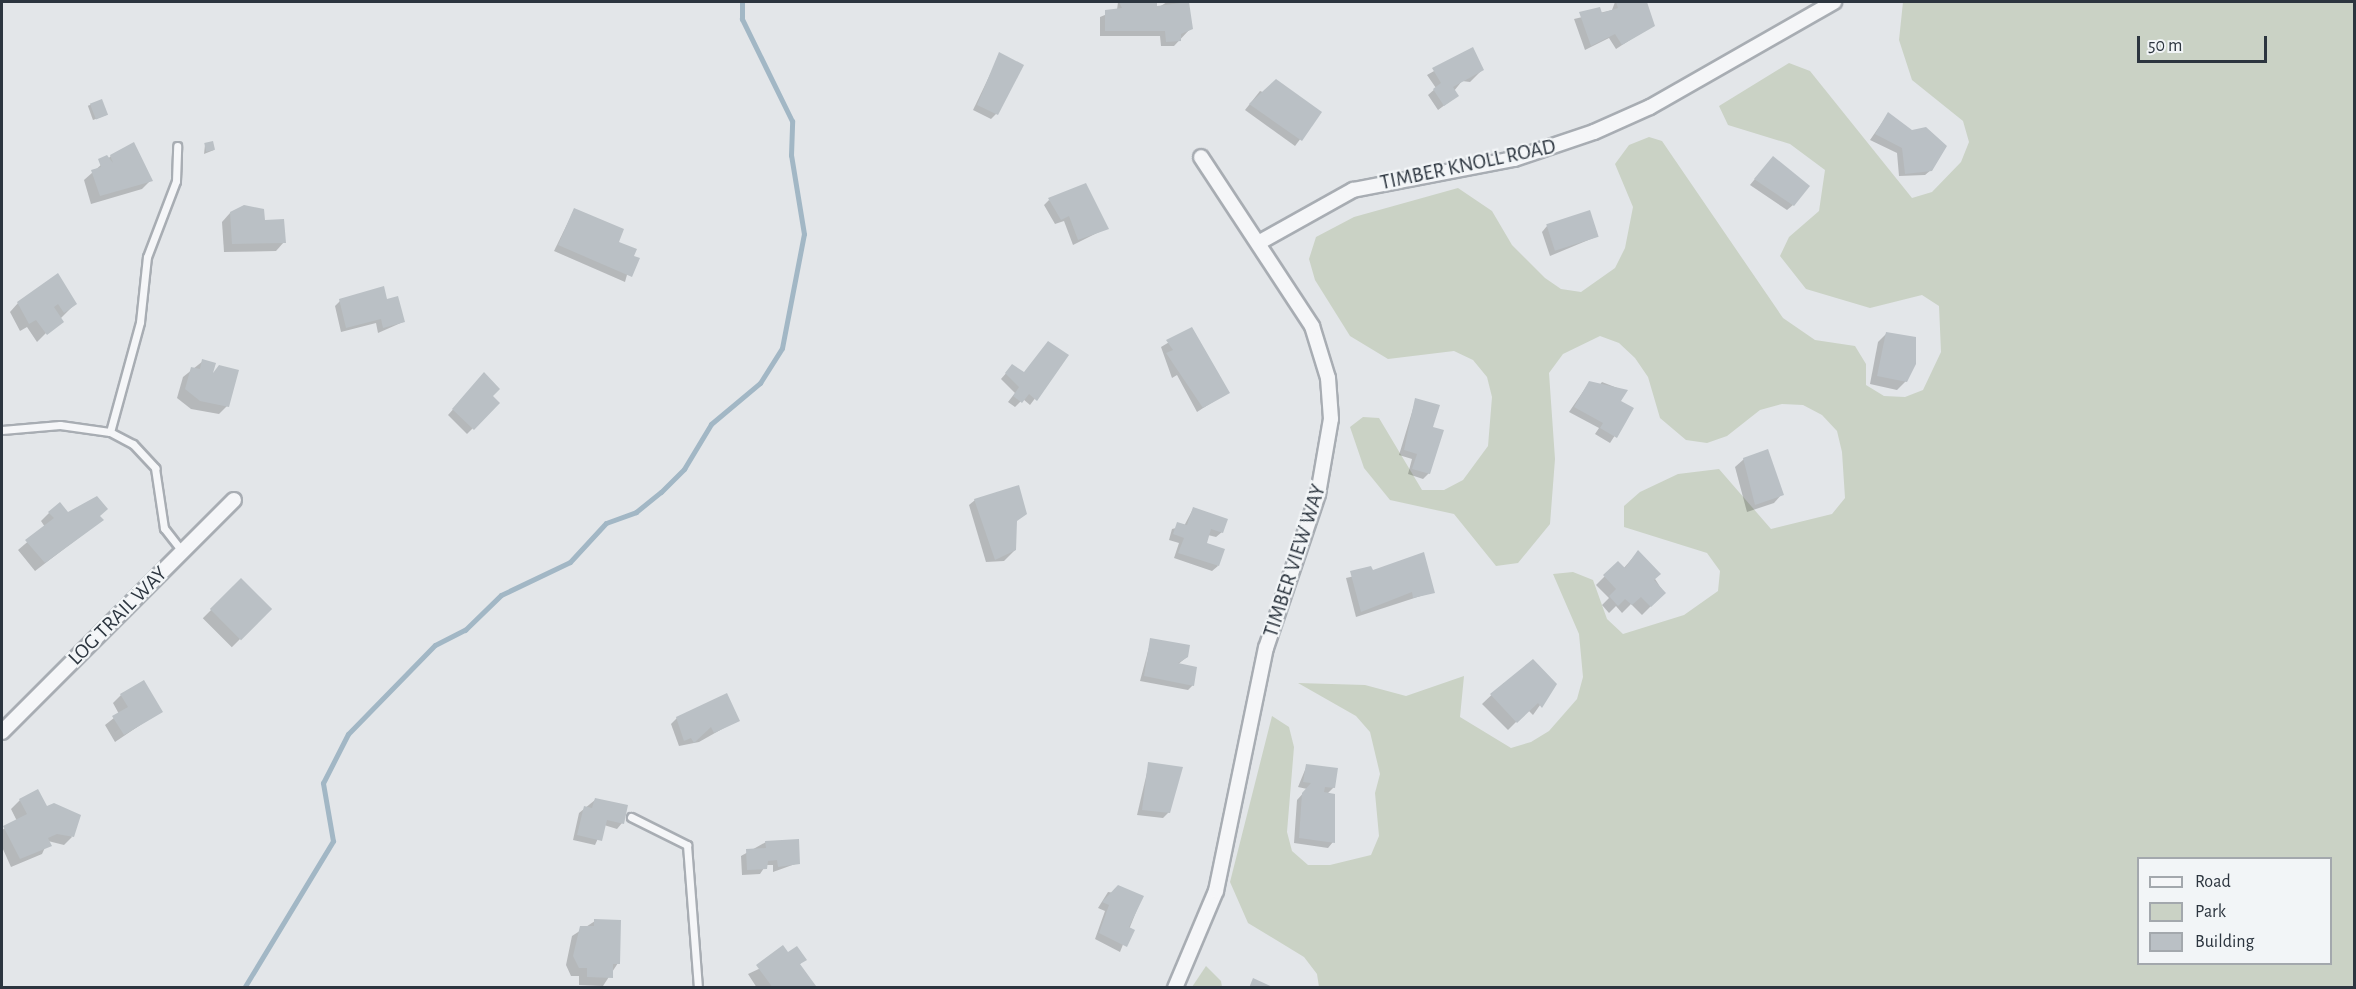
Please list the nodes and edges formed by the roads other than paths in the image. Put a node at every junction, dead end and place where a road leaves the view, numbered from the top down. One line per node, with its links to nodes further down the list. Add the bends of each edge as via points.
1 (1834, 2): 4 (street, TIMBER KNOLL ROAD, via 1650,107 1594,132 1514,159 1353,190)
2 (177, 146): 6 (lane, via 176,181 147,257 140,322)
3 (1202, 157): 4 (street, TIMBER VIEW WAY)
4 (1260, 242): 12 (street, TIMBER VIEW WAY, via 1318,343 1331,398 1330,436 1318,494 1266,648 1216,891)
5 (2, 430): 6 (lane, via 38,424)
6 (110, 432): 8 (lane, via 143,451 155,468 164,528)
7 (234, 500): 8 (street, LOG TRAIL WAY)
8 (182, 551): 9 (street, LOG TRAIL WAY)
9 (2, 732)
10 (631, 817): 11 (lane, via 687,845)
11 (698, 987)
12 (1175, 987)

